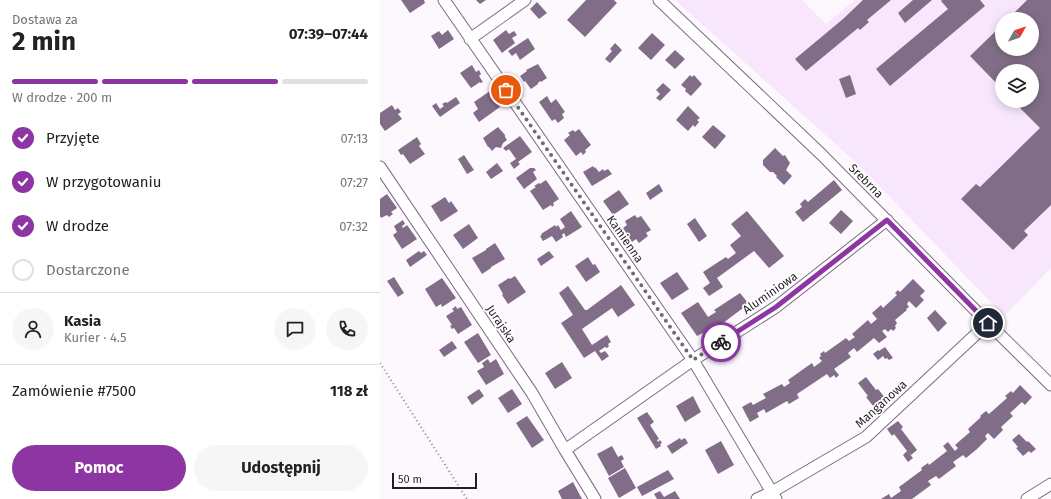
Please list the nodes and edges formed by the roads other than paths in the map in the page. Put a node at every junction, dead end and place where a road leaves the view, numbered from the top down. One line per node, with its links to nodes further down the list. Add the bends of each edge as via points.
1 (444, 0): 4 (street, Kamienna)
2 (525, 0): 4 (street)
3 (659, 0): 6 (street, Srebrna)
4 (470, 39): 8 (street, Kamienna)
5 (380, 167): 10 (street, Jurajska, via 532,393)
6 (887, 220): 7 (street, Srebrna); 8 (street, Aluminiowa, via 776,307)
7 (988, 323): 9 (street, Srebrna); 12 (street, Manganowa, via 866,437)
8 (693, 360): 10 (street, Aluminiowa); 12 (street, Kamienna)
9 (1051, 385)
10 (565, 450): 13 (street, Jurajska)
11 (1051, 484): 15 (street)
12 (774, 495): 14 (street, Manganowa)
13 (594, 499)
14 (757, 499)
15 (1027, 499)

